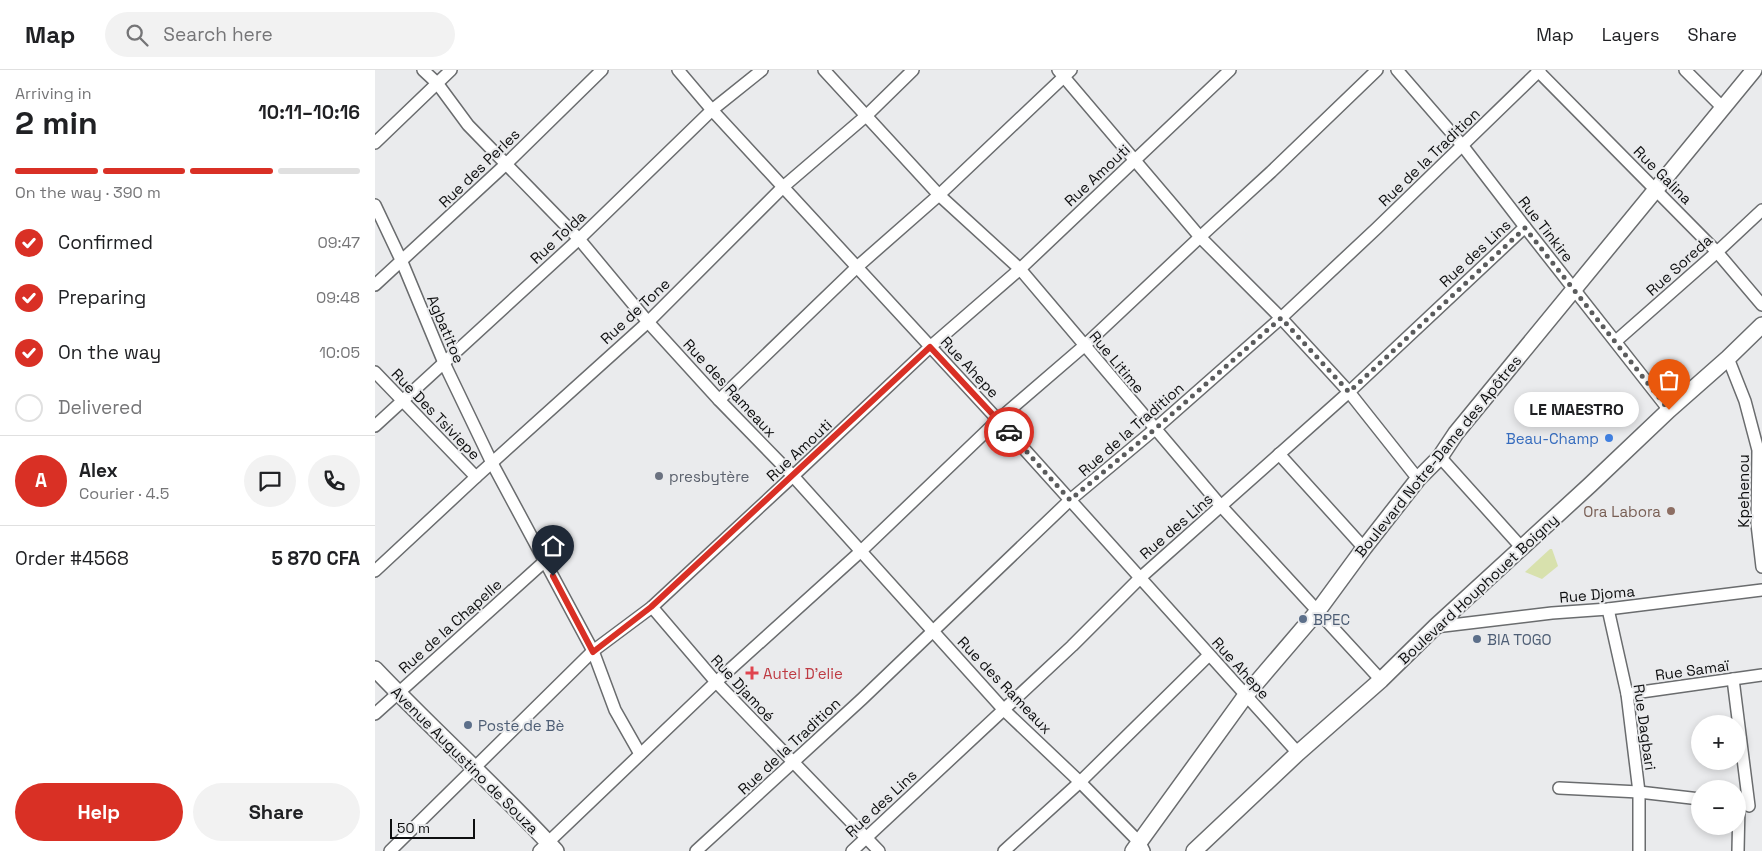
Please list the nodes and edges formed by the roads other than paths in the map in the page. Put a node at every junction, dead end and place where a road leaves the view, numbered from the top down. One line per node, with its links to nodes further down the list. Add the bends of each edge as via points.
1 (423, 70): 15 (street, Rue des Rameaux)
2 (451, 70): 15 (street)
3 (602, 70): 22 (street, Rue des Perles)
4 (678, 70): 17 (street, Rue Ahepe)
5 (762, 70): 17 (street, Rue Tolda)
6 (824, 70): 18 (street, Rue Litime)
7 (913, 70): 18 (street, Rue de Tone)
8 (1230, 70): 21 (street, Rue Amouti)
9 (1377, 70): 29 (street)
10 (1397, 70): 20 (street, Rue Tinkire)
11 (1538, 70): 20 (street, Rue de la Tradition); 24 (street, Rue Galina)
12 (1685, 70): 16 (street)
13 (1754, 70): 16 (street, Boulevard Notre-Dame des Apôtres)
14 (1064, 72): 21 (street); 25 (street)
15 (437, 83): 19 (street); 22 (street, Rue des Rameaux, via 468,125)
16 (1723, 108): 24 (street, Boulevard Notre-Dame des Apôtres)
17 (712, 110): 23 (street, Rue Ahepe); 30 (street, Rue Tolda)
18 (867, 115): 23 (street, Rue de Tone); 25 (street, Rue Litime)
19 (375, 143)
20 (1463, 145): 28 (street, Rue Tinkire); 38 (street, Rue de la Tradition)
21 (1135, 160): 29 (street); 34 (street, Rue Amouti)
22 (505, 165): 30 (street, Rue des Rameaux); 32 (street, Rue des Perles)
23 (783, 187): 33 (street, Rue Ahepe); 39 (street, Rue de Tone)
24 (1656, 190): 31 (street, Rue Galina); 36 (street, Boulevard Notre-Dame des Apôtres)
25 (939, 195): 33 (street); 34 (street, Rue Litime)
26 (375, 205): 32 (street, Agbatitoe)
27 (1762, 210): 31 (street, Rue Soreda)
28 (1525, 228): 36 (street, Rue Tinkire); 47 (street, Rue des Lins)
29 (1200, 236): 38 (street); 42 (street)
30 (579, 239): 39 (street, Rue des Rameaux); 45 (street, Rue Tolda)
31 (1717, 252): 37 (street, Rue Galina); 41 (street, Rue Soreda)
32 (402, 262): 35 (street, Rue des Perles); 45 (street, Agbatitoe)
33 (857, 267): 43 (street, Rue Ahepe); 48 (street)
34 (1020, 269): 42 (street, Rue Litime); 43 (street, Rue Amouti)
35 (375, 285)
36 (1574, 288): 41 (street, Rue Tinkire); 56 (street, Boulevard Notre-Dame des Apôtres)
37 (1762, 305)
38 (1281, 318): 47 (street); 53 (street, Rue de la Tradition)
39 (648, 322): 48 (street, Rue des Rameaux); 57 (street, Rue de Tone)
40 (1762, 325): 44 (street, Boulevard Houphouet Boigny)
41 (1615, 341): 50 (street, Rue Tinkire)
42 (1084, 346): 51 (street); 53 (street, Rue Litime)
43 (930, 347): 51 (street, Rue Ahepe); 58 (street, Rue Amouti)
44 (1728, 358): 50 (street, Boulevard Houphouet Boigny); 54 (street, Kpehenou)
45 (444, 363): 49 (street, Rue Tolda); 57 (street, Agbatitoe)
46 (375, 372): 49 (street, Rue Des Tsiviepe)
47 (1349, 392): 55 (street, Rue des Lins); 60 (street)
48 (719, 400): 58 (street, Rue des Rameaux)
49 (403, 401): 52 (street, Rue Tolda); 59 (street, Rue Des Tsiviepe)
50 (1669, 410): 65 (street, Boulevard Houphouet Boigny)
51 (998, 420): 61 (street, Rue Ahepe); 66 (street)
52 (375, 426)
53 (1155, 429): 61 (street, Rue de la Tradition); 62 (street, Rue Litime)
54 (1760, 451): 63 (street, Kpehenou)
55 (1279, 454): 62 (street, Rue des Lins); 64 (street)
56 (1440, 457): 60 (street, Boulevard Notre-Dame des Apôtres); 65 (street)
57 (492, 463): 59 (street, Rue de Tone); 67 (street, Agbatitoe)
58 (793, 476): 66 (street, Rue des Rameaux); 72 (street, Rue Amouti)
59 (476, 477): 69 (street, Rue de Tone)
60 (1418, 479): 64 (street, Boulevard Notre-Dame des Apôtres)
61 (1070, 500): 70 (street, Rue Ahepe); 76 (street, Rue de la Tradition)
62 (1221, 506): 70 (street, Rue des Lins); 74 (street, Rue Litime)
63 (1759, 524): 68 (street, Kpehenou)
64 (1364, 548): 74 (street, Boulevard Notre-Dame des Apôtres)
65 (1521, 548): 75 (street, Boulevard Houphouet Boigny)
66 (860, 552): 76 (street, Rue des Rameaux); 83 (street)
67 (545, 561): 77 (street, Agbatitoe); 84 (street, Rue de la Chapelle)
68 (1762, 567)
69 (375, 571)
70 (1140, 578): 78 (street, Rue Ahepe); 87 (street, Rue des Lins)
71 (1762, 590): 73 (street, Rue Djoma)
72 (651, 607): 77 (street, Rue Amouti); 83 (street, Rue Djamoé)
73 (1608, 609): 75 (street, Rue Djoma); 85 (street, Rue Dagbari)
74 (1317, 612): 82 (street, Rue Litime); 86 (street, Boulevard Notre-Dame des Apôtres)
75 (1435, 627): 82 (street, Boulevard Houphouet Boigny)
76 (933, 632): 87 (street, Rue des Rameaux); 91 (street, Rue de la Tradition)
77 (593, 652): 90 (street, Agbatitoe, via 615,710); 92 (street, Rue Amouti)
78 (1209, 655): 86 (street, Rue Ahepe); 94 (street)
79 (375, 669): 84 (street, Avenue Augustino de Souza)
80 (1762, 675): 81 (street, Rue Samaï)
81 (1733, 679): 85 (street, Rue Samaï); 93 (street)
82 (1381, 680): 89 (street, Boulevard Houphouet Boigny)
83 (716, 682): 90 (street); 91 (street, Rue Djamoé)
84 (397, 693): 88 (street, Rue de la Chapelle); 92 (street, Avenue Augustino de Souza)
85 (1627, 694): 96 (street, Rue Dagbari)
86 (1246, 695): 89 (street, Rue Ahepe); 103 (street, Boulevard Notre-Dame des Apôtres)
87 (1004, 710): 94 (street, Rue des Rameaux); 101 (street, Rue des Lins)
88 (375, 714)
89 (1298, 753): 109 (street, Boulevard Houphouet Boigny)
90 (640, 754): 102 (street)
91 (793, 763): 101 (street, Rue Djamoé); 105 (street, Rue de la Tradition)
92 (475, 766): 102 (street, Avenue Augustino de Souza); 104 (street, Rue Amouti)
93 (1740, 780)
94 (1080, 782): 103 (street, Rue des Rameaux); 108 (street)
95 (1559, 788): 96 (street)
96 (1639, 792): 97 (street); 110 (street, Rue Dagbari)
97 (1691, 798)
98 (1746, 805): 99 (street)
99 (1762, 807)
100 (1739, 835): 111 (street)
101 (865, 838): 106 (street, Rue des Lins); 107 (street, Rue Djamoé)
102 (548, 848)
103 (1139, 848)
104 (390, 851)
105 (697, 851)
106 (852, 851)
107 (879, 851)
108 (1004, 851)
109 (1194, 851)
110 (1639, 851)
111 (1738, 851)

